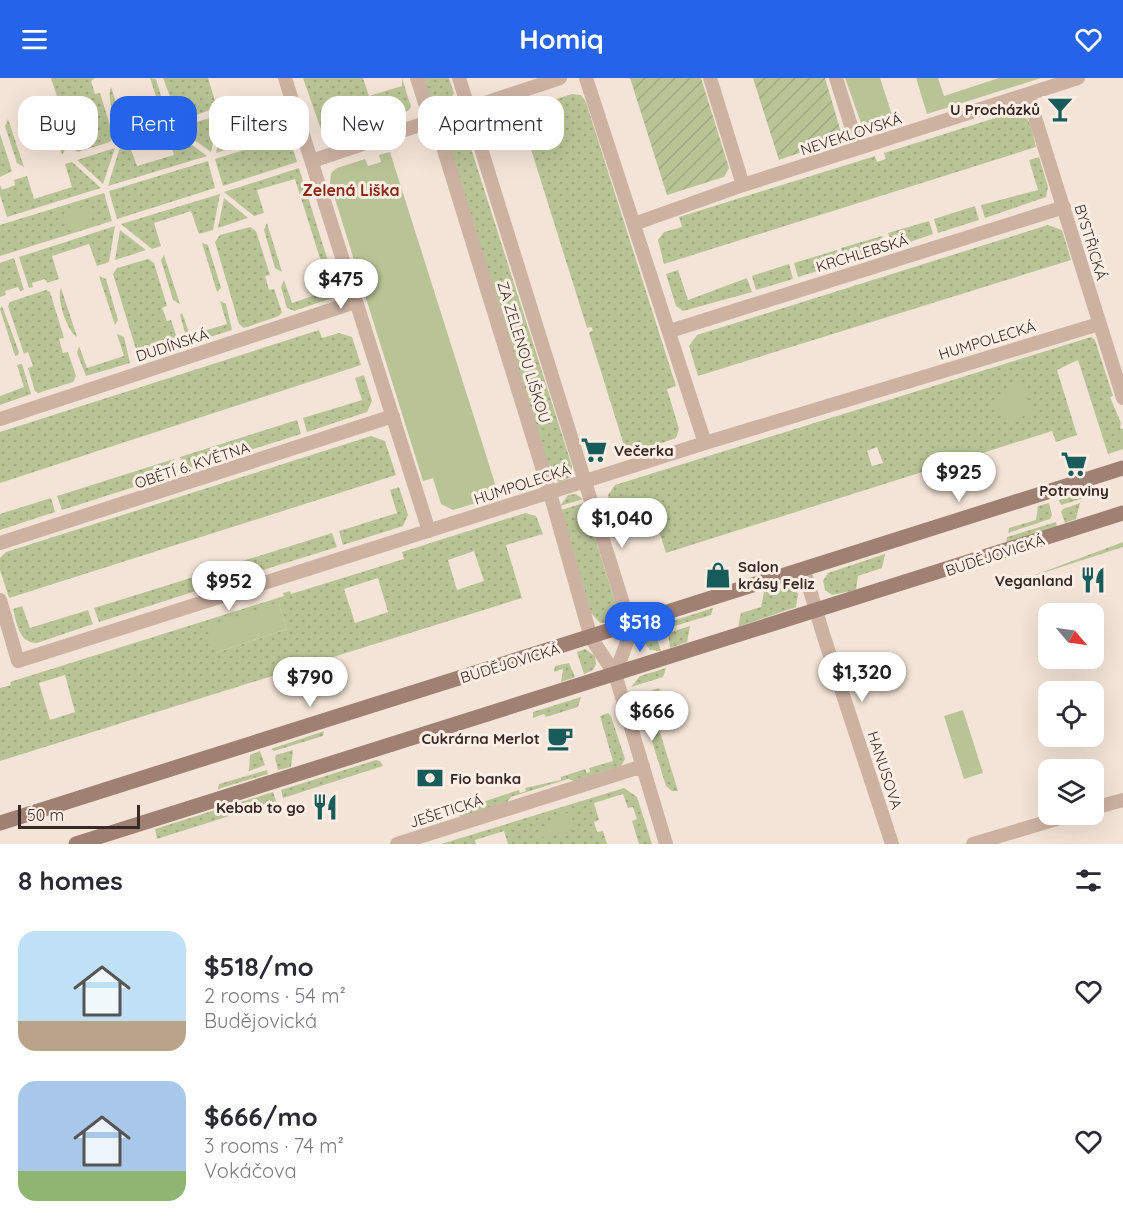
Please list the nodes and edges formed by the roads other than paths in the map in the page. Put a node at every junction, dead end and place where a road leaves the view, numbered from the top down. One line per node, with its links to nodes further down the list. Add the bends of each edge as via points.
1 (285, 78): 17 (street)
2 (417, 78): 10 (street, ZA ZELENOU LIŠKOU)
3 (459, 78): 11 (street, ZA ZELENOU LIŠKOU)
4 (560, 78): 12 (street)
5 (586, 78): 20 (street)
6 (710, 78): 18 (street)
7 (836, 78): 14 (street)
8 (1078, 78): 9 (street, NEVEKLOVSKÁ)
9 (1028, 95): 14 (street, NEVEKLOVSKÁ); 19 (street, BYSTŘICKÁ)
10 (423, 96)
11 (465, 96)
12 (503, 96)
13 (418, 126): 17 (street)
14 (858, 148): 18 (street, NEVEKLOVSKÁ)
15 (444, 150): 30 (street, ZA ZELENOU LIŠKOU)
16 (482, 150): 29 (street, ZA ZELENOU LIŠKOU)
17 (312, 160): 21 (street)
18 (743, 186): 20 (street, NEVEKLOVSKÁ)
19 (1064, 207): 22 (street, BYSTŘICKÁ); 23 (street, KRCHLEBSKÁ)
20 (634, 224): 23 (street)
21 (355, 302): 25 (street); 26 (street, DUDÍNSKÁ)
22 (1099, 324): 24 (street, BYSTŘICKÁ); 27 (street, HUMPOLECKÁ)
23 (670, 331): 27 (street)
24 (1123, 398)
25 (393, 416): 32 (street); 33 (street, OBĚTÍ 6. KVĚTNA)
26 (0, 419)
27 (705, 443): 29 (street, HUMPOLECKÁ)
28 (1123, 468): 34 (street, BUDĚJOVICKÁ)
29 (586, 481): 30 (street, HUMPOLECKÁ); 37 (street, ZA ZELENOU LIŠKOU)
30 (550, 493): 32 (street, HUMPOLECKÁ); 38 (street, ZA ZELENOU LIŠKOU)
31 (1123, 513): 36 (street, BUDĚJOVICKÁ)
32 (429, 531): 35 (street, HUMPOLECKÁ, via 18,661)
33 (0, 543)
34 (804, 570): 36 (street, HANUSOVA); 37 (street, BUDĚJOVICKÁ)
35 (0, 600)
36 (816, 611): 39 (street, BUDĚJOVICKÁ); 48 (street, HANUSOVA)
37 (630, 626): 38 (street, BUDĚJOVICKÁ); 39 (street)
38 (591, 638): 39 (street, ZA ZELENOU LIŠKOU); 43 (street, BUDĚJOVICKÁ)
39 (615, 674): 40 (street, ZA ZELENOU LIŠKOU); 45 (street, BUDĚJOVICKÁ)
40 (643, 766): 46 (street, JEŠETICKÁ); 47 (street, ZA ZELENOU LIŠKOU)
41 (1123, 800): 42 (street)
42 (1104, 805)
43 (0, 823)
44 (1038, 824): 49 (street)
45 (76, 844)
46 (397, 844)
47 (666, 844)
48 (892, 844)
49 (973, 844)

